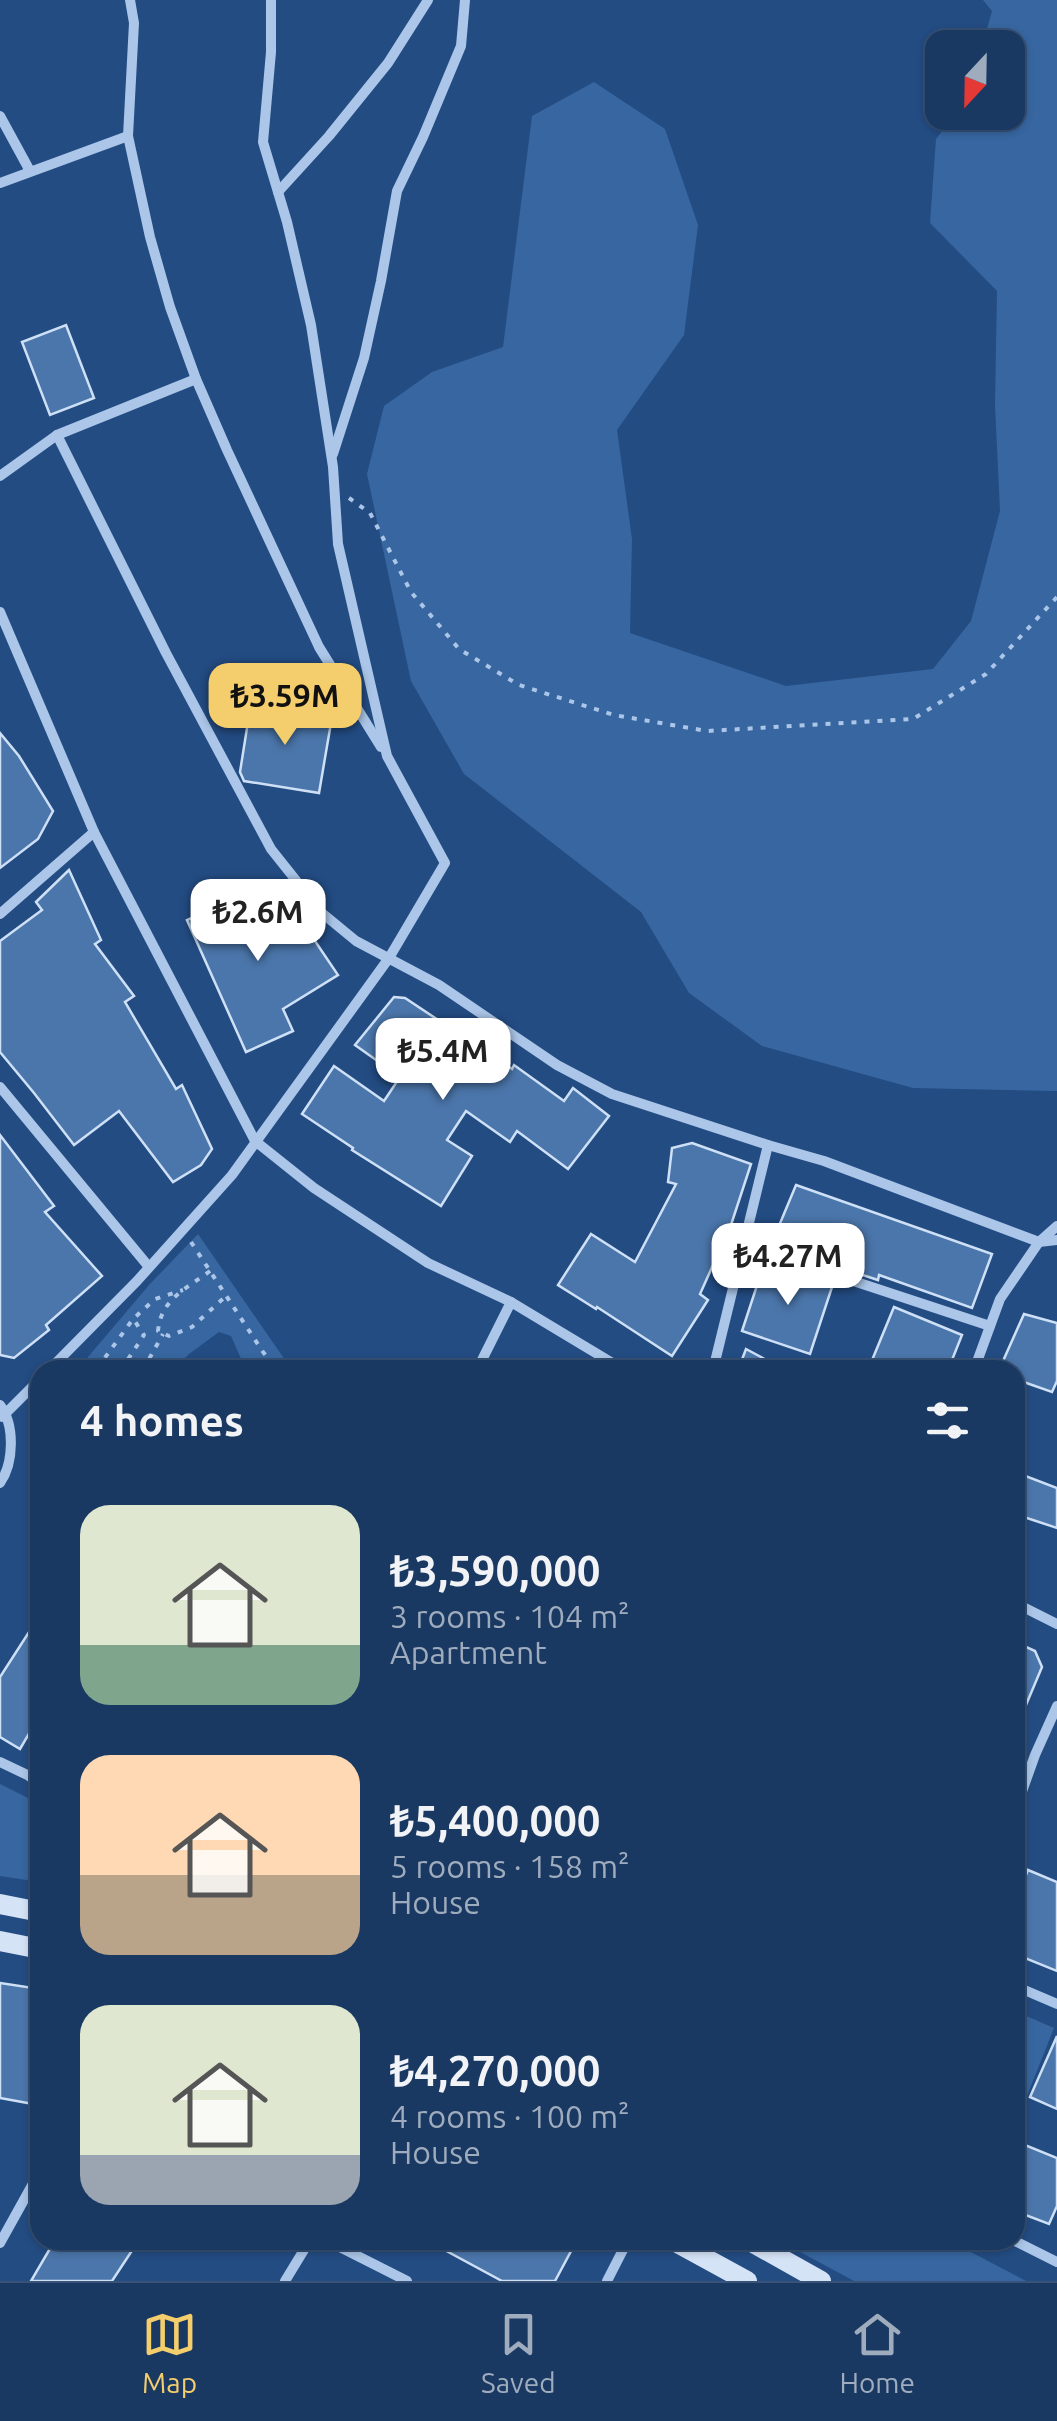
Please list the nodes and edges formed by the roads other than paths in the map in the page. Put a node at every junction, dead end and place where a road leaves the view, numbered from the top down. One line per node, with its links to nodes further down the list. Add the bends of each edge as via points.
1 (130, 0): 6 (street)
2 (271, 0): 9 (street, via 263,142)
3 (428, 0): 9 (street, via 388,62)
4 (466, 0): 12 (street, via 461,46 397,191 364,358)
5 (0, 116): 7 (street)
6 (128, 136): 7 (street); 10 (street, via 150,238)
7 (30, 172): 8 (street)
8 (0, 184)
9 (278, 192): 12 (street, via 311,325)
10 (196, 379): 11 (street); 15 (street, via 319,646)
11 (57, 435): 13 (street); 18 (street, via 271,849 322,913)
12 (332, 460): 15 (street, via 338,544)
13 (0, 476)
14 (0, 612): 16 (street)
15 (387, 756): 18 (street, via 445,863)
16 (94, 832): 17 (street); 20 (street)
17 (0, 914)
18 (389, 958): 20 (street); 21 (street, via 612,1094)
19 (0, 1087): 26 (street)
20 (255, 1141): 26 (street); 27 (street, via 428,1262)
21 (768, 1145): 24 (street); 25 (street)
22 (1057, 1226): 24 (street)
23 (1057, 1240): 24 (street)
24 (1039, 1242): 28 (street, via 1000,1298)
25 (744, 1245): 28 (street); 32 (street)
26 (150, 1267): 29 (street)
27 (512, 1302): 30 (street); 31 (street)
28 (990, 1326): 33 (street)
29 (59, 1360)
30 (483, 1360)
31 (608, 1360)
32 (716, 1360)
33 (978, 1360)
34 (30, 1388): 35 (street)
35 (2, 1412): 36 (street, via 12,1456)
36 (0, 1483)
37 (1025, 1608): 38 (street)
38 (1057, 1624)
39 (1057, 1706): 42 (street)
40 (0, 1762): 41 (street)
41 (30, 1777)
42 (1025, 1783)
43 (0, 1904): 44 (main road)
44 (30, 1910)
45 (0, 1941): 46 (main road)
46 (30, 1946)
47 (1025, 1990): 48 (street)
48 (1057, 2004)
49 (30, 2188): 50 (street)
50 (0, 2243)
51 (1025, 2246): 57 (street)
52 (304, 2250): 58 (street)
53 (346, 2250): 59 (street)
54 (623, 2250): 60 (street)
55 (691, 2250): 61 (main road)
56 (766, 2250): 62 (main road)
57 (1057, 2262)
58 (285, 2281)
59 (407, 2281)
60 (607, 2281)
61 (748, 2281)
62 (820, 2281)

